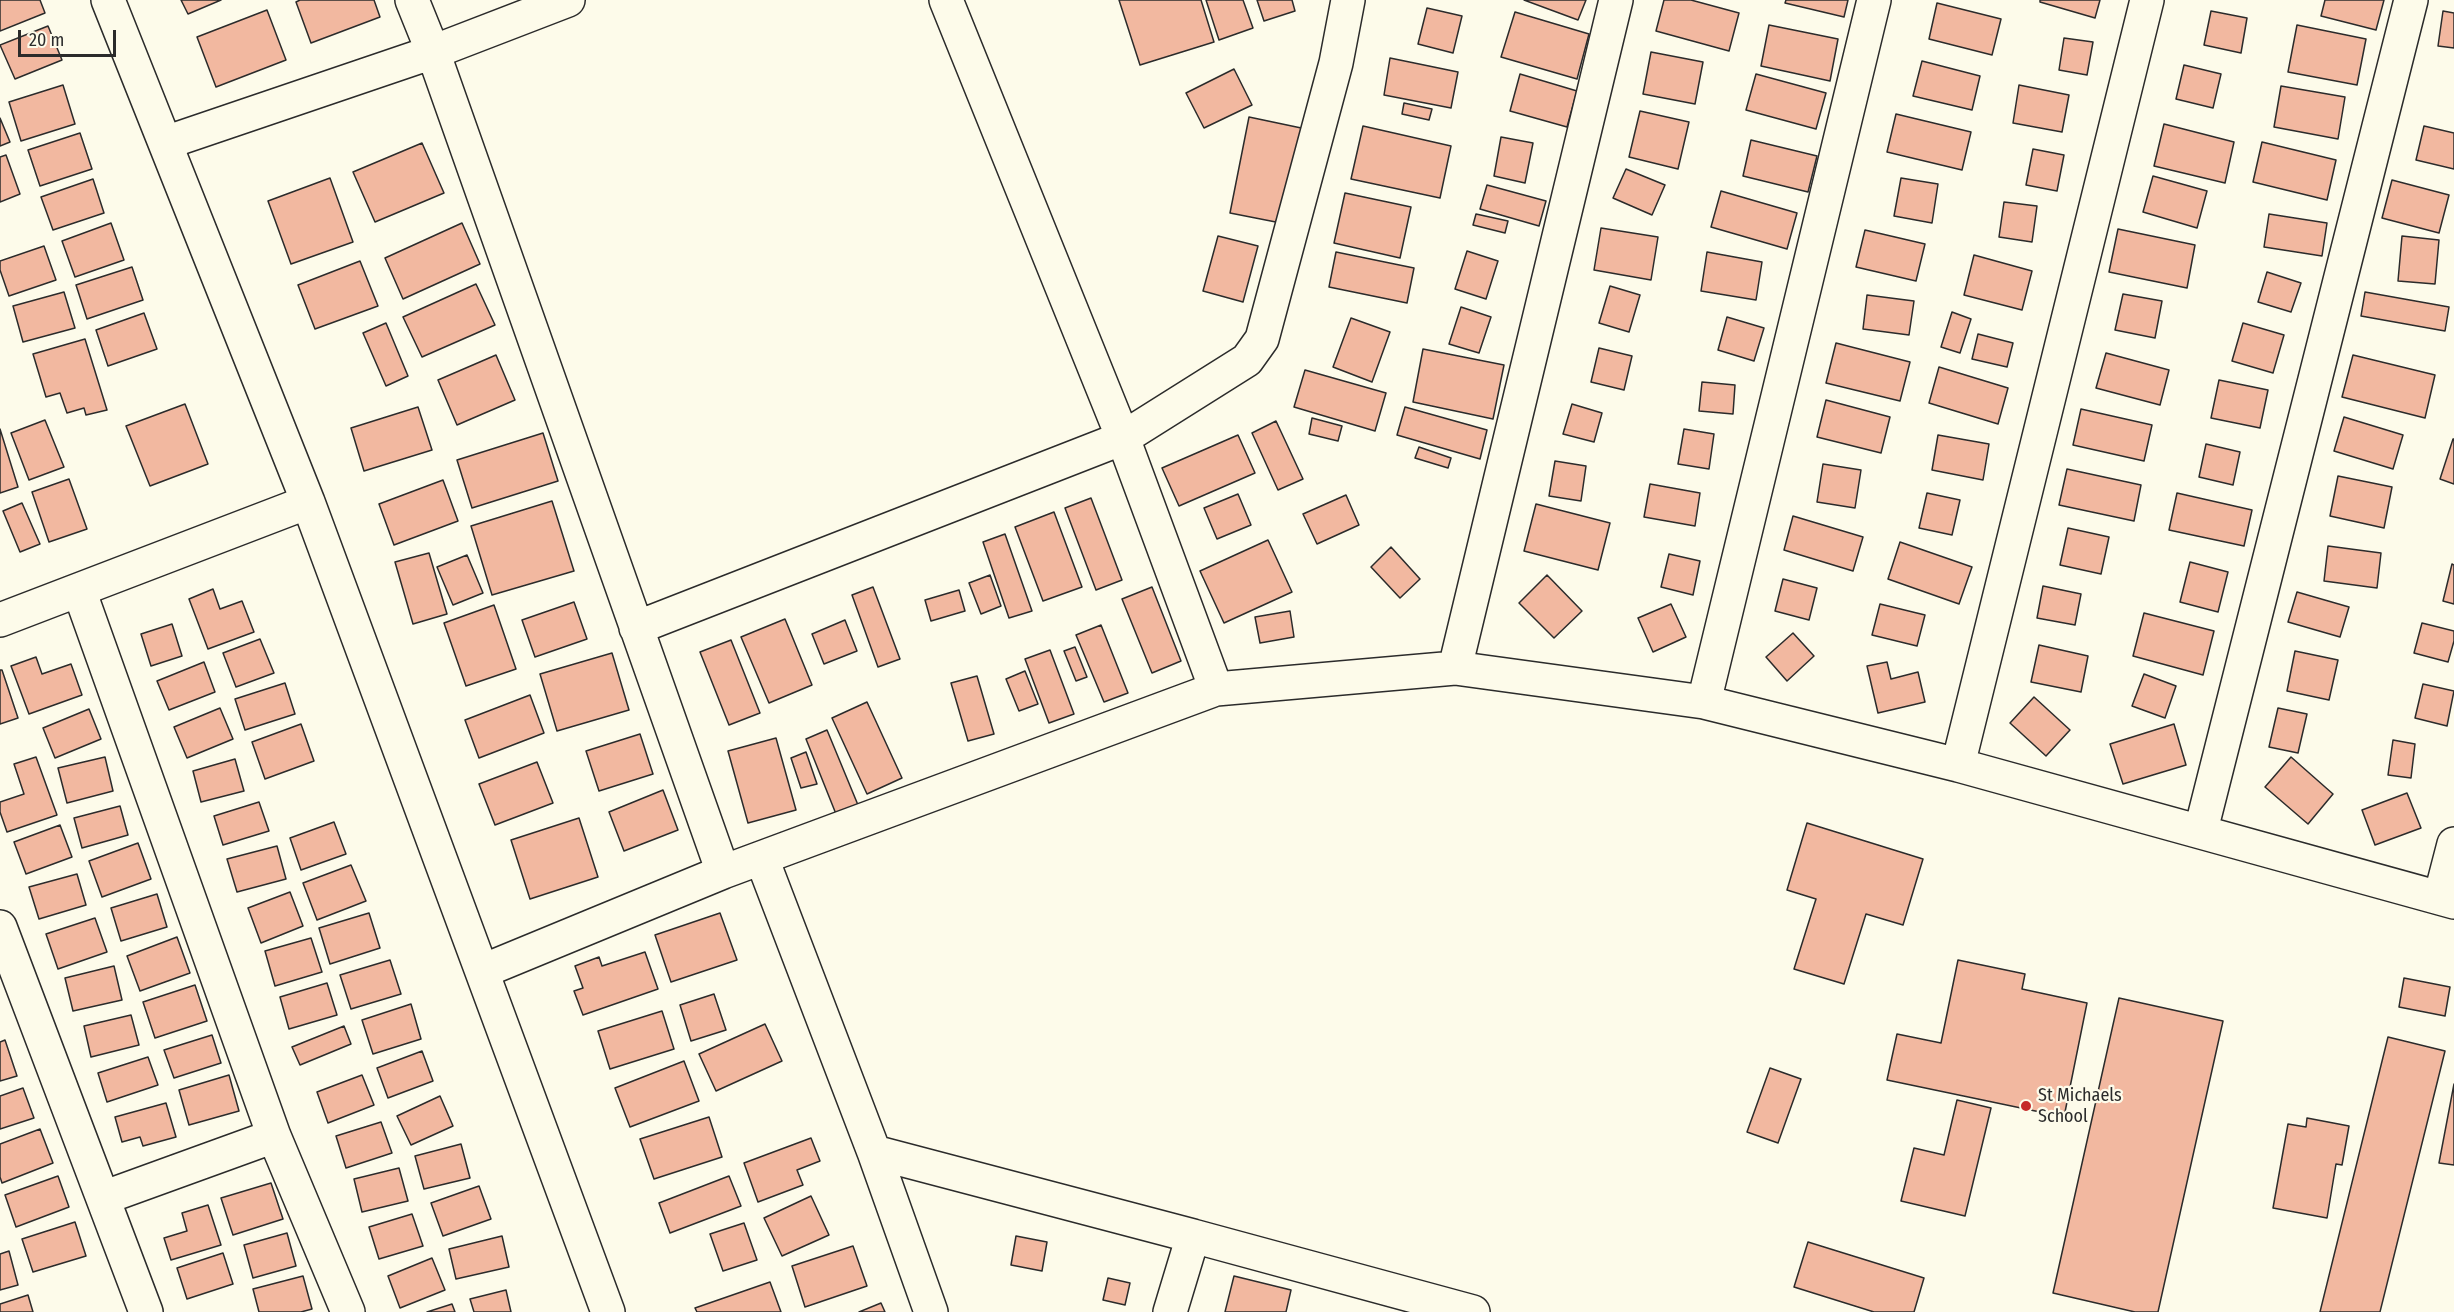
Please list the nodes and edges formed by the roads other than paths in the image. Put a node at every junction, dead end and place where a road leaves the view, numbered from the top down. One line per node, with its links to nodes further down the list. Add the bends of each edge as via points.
1 (108, 0): 11 (street)
2 (412, 0): 10 (street)
3 (568, 0): 10 (street)
4 (946, 0): 12 (street)
5 (1348, 0): 12 (street, via 1336,63 1262,339 1246,360)
6 (1616, 0): 17 (street)
7 (1874, 0): 19 (street)
8 (2146, 0): 20 (street)
9 (2411, 0): 21 (street)
10 (433, 52): 11 (street); 16 (street)
11 (165, 143): 13 (street)
12 (1123, 438): 16 (street); 18 (street)
13 (308, 502): 14 (street); 27 (street)
14 (80, 590): 15 (street); 28 (street)
15 (0, 620)
16 (636, 628): 24 (street)
17 (1455, 668): 18 (street); 19 (street)
18 (1216, 689): 23 (street)
19 (1704, 702): 20 (street)
20 (1958, 765): 21 (street)
21 (2201, 830): 25 (street)
22 (2454, 844): 25 (street)
23 (762, 859): 24 (street); 29 (street)
24 (723, 872): 27 (street)
25 (2447, 900)
26 (0, 927): 30 (street)
27 (483, 971): 34 (street)
28 (274, 1136): 30 (street); 33 (street)
29 (874, 1152): 31 (street); 35 (street)
30 (103, 1198): 32 (street)
31 (1193, 1236): 36 (street); 37 (street)
32 (146, 1312)
33 (348, 1312)
34 (608, 1312)
35 (931, 1312)
36 (1170, 1312)
37 (1473, 1312)

